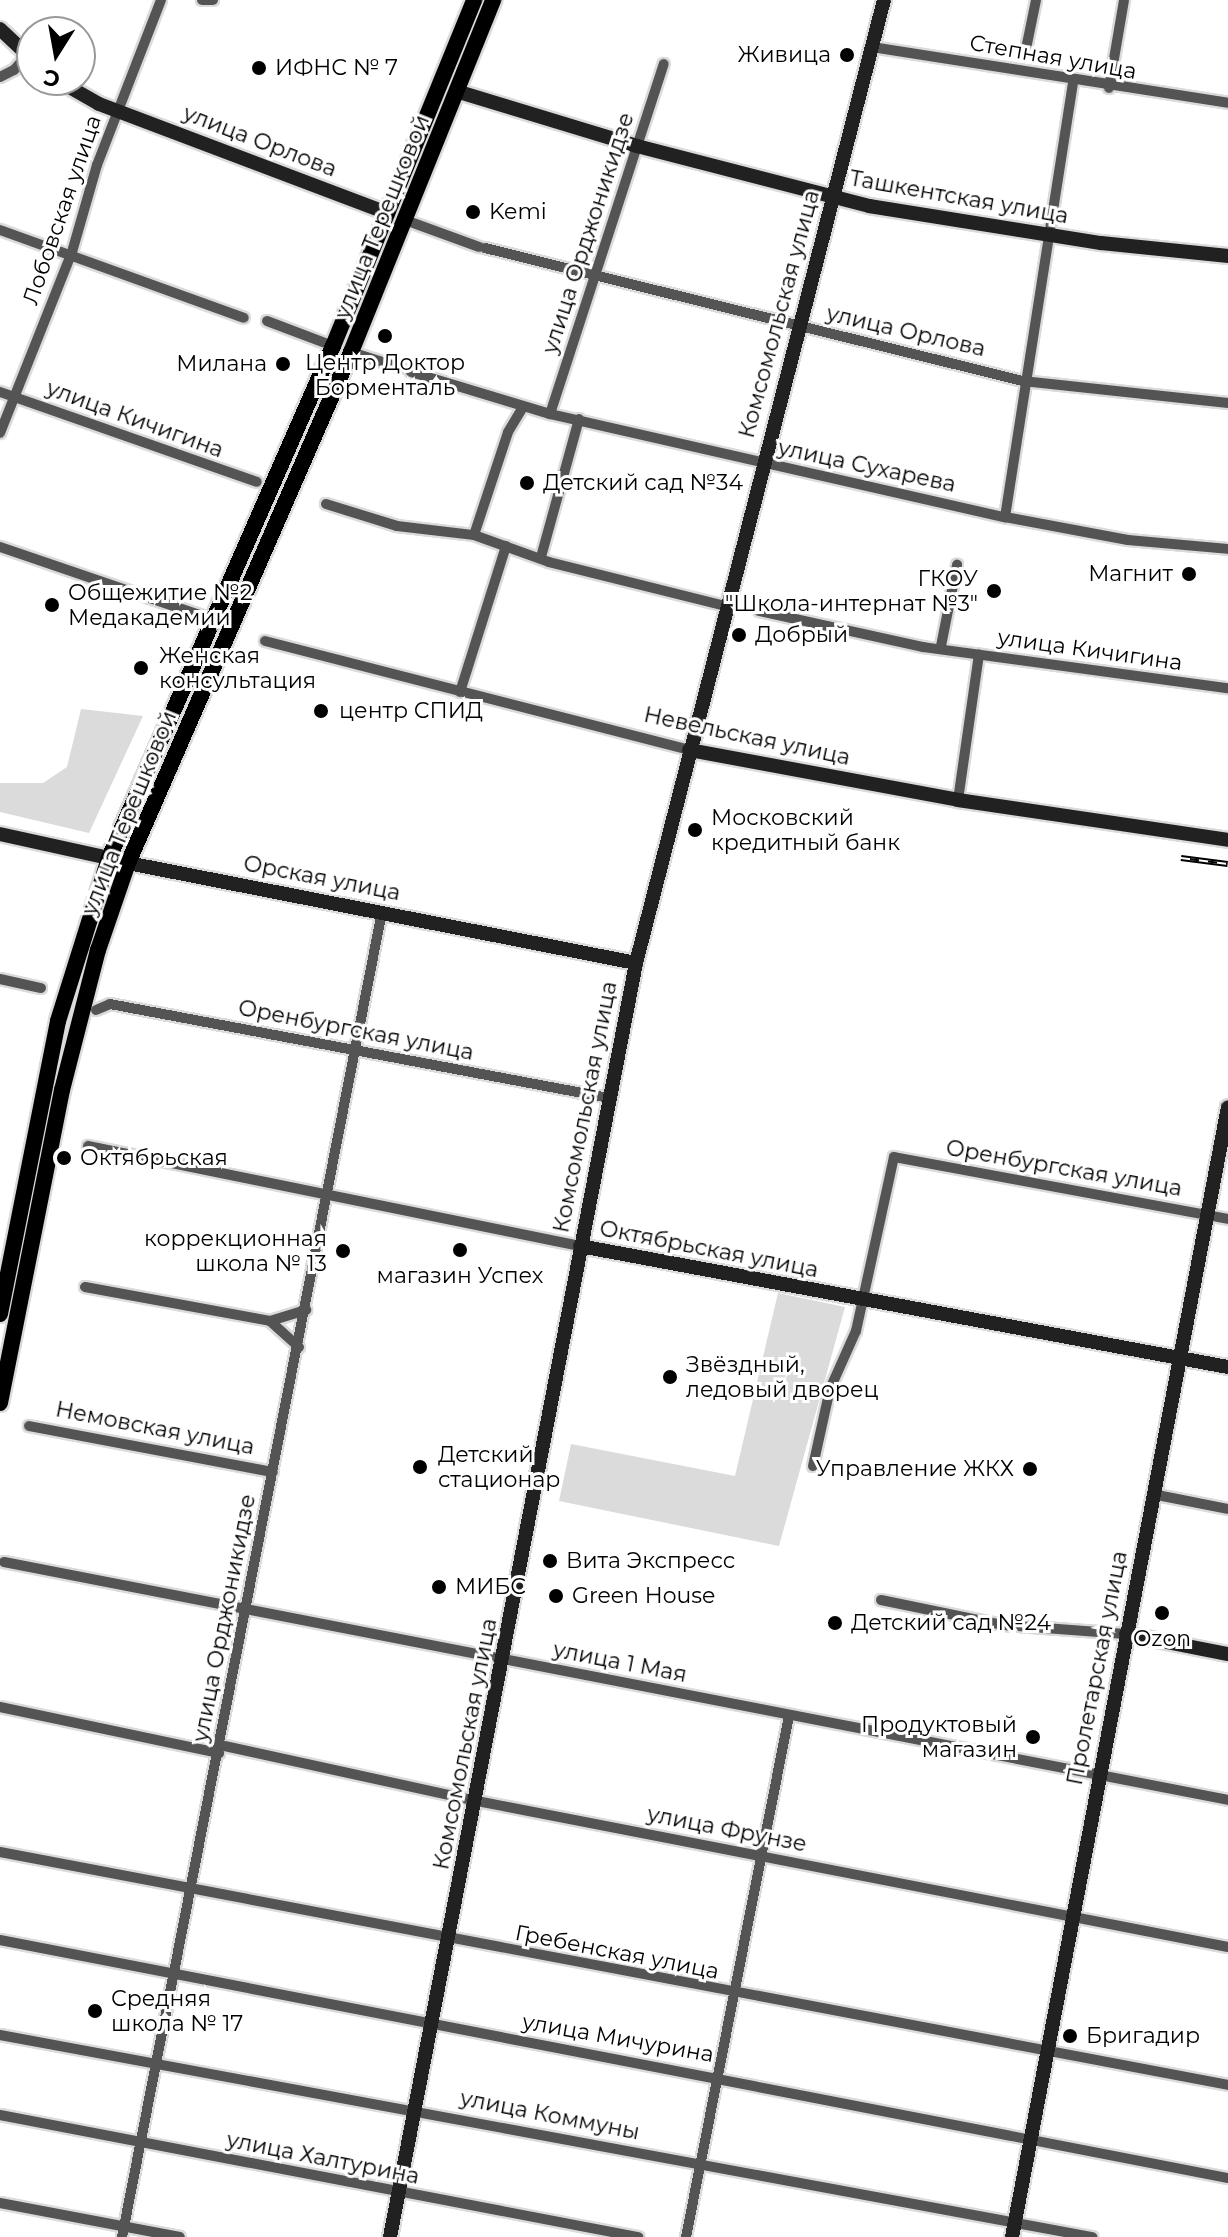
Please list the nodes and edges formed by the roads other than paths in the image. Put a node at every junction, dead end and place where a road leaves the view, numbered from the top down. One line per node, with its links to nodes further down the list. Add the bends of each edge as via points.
1 (161, 0): 19 (street, Лобовская улица)
2 (202, 0): 3 (street)
3 (213, 0)
4 (474, 0): 22 (main road, улица Терешковой)
5 (493, 0): 16 (main road, улица Терешковой)
6 (884, 0): 12 (main road, Комсомольская улица)
7 (1036, 0): 11 (street)
8 (1124, 0): 15 (street)
9 (0, 29): 10 (main road)
10 (16, 44)
11 (1027, 44)
12 (872, 47): 14 (street, Степная улица); 21 (main road, Комсомольская улица)
13 (664, 64): 20 (street, улица Орджоникидзе)
14 (1073, 82): 15 (street, Степная улица); 25 (street)
15 (1109, 88): 18 (street, Степная улица)
16 (456, 91): 20 (main road, Ташкентская улица); 23 (main road, улица Терешковой)
17 (87, 96): 19 (main road, улица Орлова)
18 (1228, 103)
19 (116, 111): 22 (main road, улица Орлова); 26 (street, Лобовская улица)
20 (637, 146): 21 (main road, Ташкентская улица); 28 (street, улица Орджоникидзе)
21 (832, 197): 25 (main road, Ташкентская улица); 31 (main road, Комсомольская улица)
22 (388, 213): 32 (main road, улица Терешковой)
23 (405, 220): 28 (street, улица Орлова); 33 (main road, улица Терешковой)
24 (0, 230): 26 (street)
25 (1048, 235): 27 (main road, Ташкентская улица); 34 (street)
26 (72, 252): 29 (street); 36 (street, Лобовская улица)
27 (1228, 256)
28 (594, 277): 31 (street, улица Орлова); 39 (street, улица Орджоникидзе)
29 (244, 318)
30 (267, 321): 32 (street)
31 (797, 329): 34 (street, улица Орлова); 42 (main road, Комсомольская улица)
32 (333, 346): 54 (main road, улица Терешковой)
33 (351, 352): 38 (street, улица Сухарева); 65 (main road, улица Терешковой)
34 (1023, 381): 37 (street, улица Орлова, via 1140,398); 45 (street)
35 (0, 392): 36 (street, улица Кичигина)
36 (13, 397): 41 (street, Лобовская улица); 43 (street, улица Кичигина)
37 (1228, 403)
38 (523, 407): 39 (street, улица Сухарева); 46 (street, via 508,432)
39 (550, 414): 40 (street, улица Сухарева)
40 (579, 419): 42 (street, улица Сухарева); 50 (street)
41 (0, 433)
42 (762, 464): 45 (street, улица Сухарева); 52 (main road, Комсомольская улица)
43 (257, 482)
44 (326, 504): 46 (street, via 397,526)
45 (1005, 517): 49 (street, улица Сухарева, via 1128,540)
46 (474, 535): 47 (street)
47 (506, 546): 50 (street); 59 (street)
48 (0, 547): 54 (street)
49 (1228, 549)
50 (541, 557): 52 (street)
51 (957, 565): 56 (street)
52 (726, 606): 60 (main road, Комсомольская улица)
53 (759, 611): 56 (street, улица Кичигина, via 891,642)
54 (214, 620): 64 (main road, улица Терешковой)
55 (265, 641): 59 (street, Невельская улица)
56 (941, 646): 57 (street, улица Кичигина)
57 (979, 655): 58 (street, улица Кичигина); 61 (street)
58 (1228, 688)
59 (460, 692): 60 (street, Невельская улица)
60 (689, 750): 61 (main road, Невельская улица); 67 (main road, Комсомольская улица)
61 (958, 800): 63 (main road, Невельская улица)
62 (0, 834): 64 (main road, Орская улица)
63 (1228, 840)
64 (109, 858): 65 (main road, Орская улица); 82 (main road, улица Терешковой, via 58,1021)
65 (128, 863): 66 (main road, Орская улица); 87 (main road, улица Терешковой, via 98,950 62,1090)
66 (382, 912): 67 (main road, Орская улица); 71 (street, улица Орджоникидзе)
67 (636, 963): 72 (main road, Комсомольская улица)
68 (0, 979): 69 (street)
69 (41, 988)
70 (96, 1010): 71 (street, Оренбургская улица, via 110,1004)
71 (352, 1050): 72 (street, Оренбургская улица); 75 (street, улица Орджоникидзе)
72 (609, 1098): 78 (main road, Комсомольская улица)
73 (1228, 1107): 76 (main road, Пролетарская улица)
74 (88, 1146): 75 (street, Октябрьская улица)
75 (328, 1192): 78 (street, Октябрьская улица); 81 (street, улица Орджоникидзе)
76 (1206, 1215): 77 (street, Оренбургская улица); 80 (street, Оренбургская улица, via 894,1157); 85 (main road, Пролетарская улица)
77 (1228, 1219)
78 (580, 1246): 80 (main road, Октябрьская улица); 98 (main road, Комсомольская улица)
79 (85, 1287): 83 (street)
80 (861, 1299): 85 (main road, Октябрьская улица); 89 (street, via 856,1331 830,1389)
81 (306, 1310): 83 (street); 84 (street, улица Орджоникидзе)
82 (0, 1314)
83 (270, 1321): 84 (street)
84 (299, 1347): 90 (street, улица Орджоникидзе)
85 (1177, 1357): 86 (main road, Октябрьская улица); 91 (main road, Пролетарская улица)
86 (1228, 1367)
87 (0, 1403)
88 (29, 1426): 90 (street, Немовская улица)
89 (813, 1466)
90 (273, 1472): 95 (street, улица Орджоникидзе)
91 (1152, 1494): 92 (street); 96 (main road, Пролетарская улица)
92 (1228, 1509)
93 (4, 1562): 95 (street, улица 1 Мая)
94 (881, 1600): 96 (street, via 1003,1625)
95 (246, 1607): 98 (street, улица 1 Мая); 101 (street, улица Орджоникидзе)
96 (1126, 1634): 97 (main road); 102 (main road, Пролетарская улица)
97 (1228, 1654)
98 (504, 1659): 100 (street, улица 1 Мая); 104 (main road, Комсомольская улица)
99 (0, 1707): 101 (street, улица Фрунзе)
100 (789, 1716): 102 (street, улица 1 Мая); 106 (street)
101 (219, 1749): 104 (street, улица Фрунзе); 107 (street, улица Орджоникидзе)
102 (1099, 1776): 103 (street, улица 1 Мая); 108 (main road, Пролетарская улица)
103 (1228, 1800)
104 (477, 1801): 106 (street, улица Фрунзе); 110 (main road, Комсомольская улица)
105 (0, 1852): 107 (street, Гребенская улица)
106 (761, 1856): 108 (street, улица Фрунзе); 113 (street)
107 (190, 1886): 110 (street, Гребенская улица); 112 (street, улица Орджоникидзе)
108 (1073, 1916): 111 (street, улица Фрунзе); 116 (main road, Пролетарская улица)
109 (0, 1940): 112 (street, улица Мичурина)
110 (450, 1941): 113 (street, Гребенская улица); 114 (main road, Комсомольская улица)
111 (1228, 1947)
112 (174, 1971): 114 (street, улица Мичурина); 117 (street, улица Орджоникидзе)
113 (733, 1993): 116 (street, Гребенская улица); 118 (street)
114 (433, 2025): 118 (street, улица Мичурина); 120 (main road, Комсомольская улица)
115 (0, 2035): 117 (street, улица Коммуны)
116 (1047, 2051): 119 (street, Гребенская улица); 122 (main road, Пролетарская улица)
117 (156, 2061): 120 (street, улица Коммуны); 123 (street, улица Орджоникидзе)
118 (716, 2076): 122 (street, улица Мичурина); 124 (street)
119 (1228, 2085)
120 (416, 2110): 124 (street, улица Коммуны); 126 (main road, Комсомольская улица)
121 (0, 2115): 123 (street, улица Халтурина)
122 (1030, 2138): 125 (street, улица Мичурина); 128 (main road, Пролетарская улица)
123 (141, 2142): 126 (street, улица Халтурина); 129 (street, улица Орджоникидзе)
124 (699, 2163): 128 (street, улица Коммуны); 133 (street)
125 (1228, 2178)
126 (399, 2194): 131 (main road, Комсомольская улица); 132 (street, улица Халтурина)
127 (0, 2203): 129 (street)
128 (1013, 2230): 134 (street, улица Коммуны)
129 (123, 2232): 130 (street)
130 (180, 2237)
131 (390, 2237)
132 (638, 2237)
133 (686, 2237)
134 (1092, 2237)

